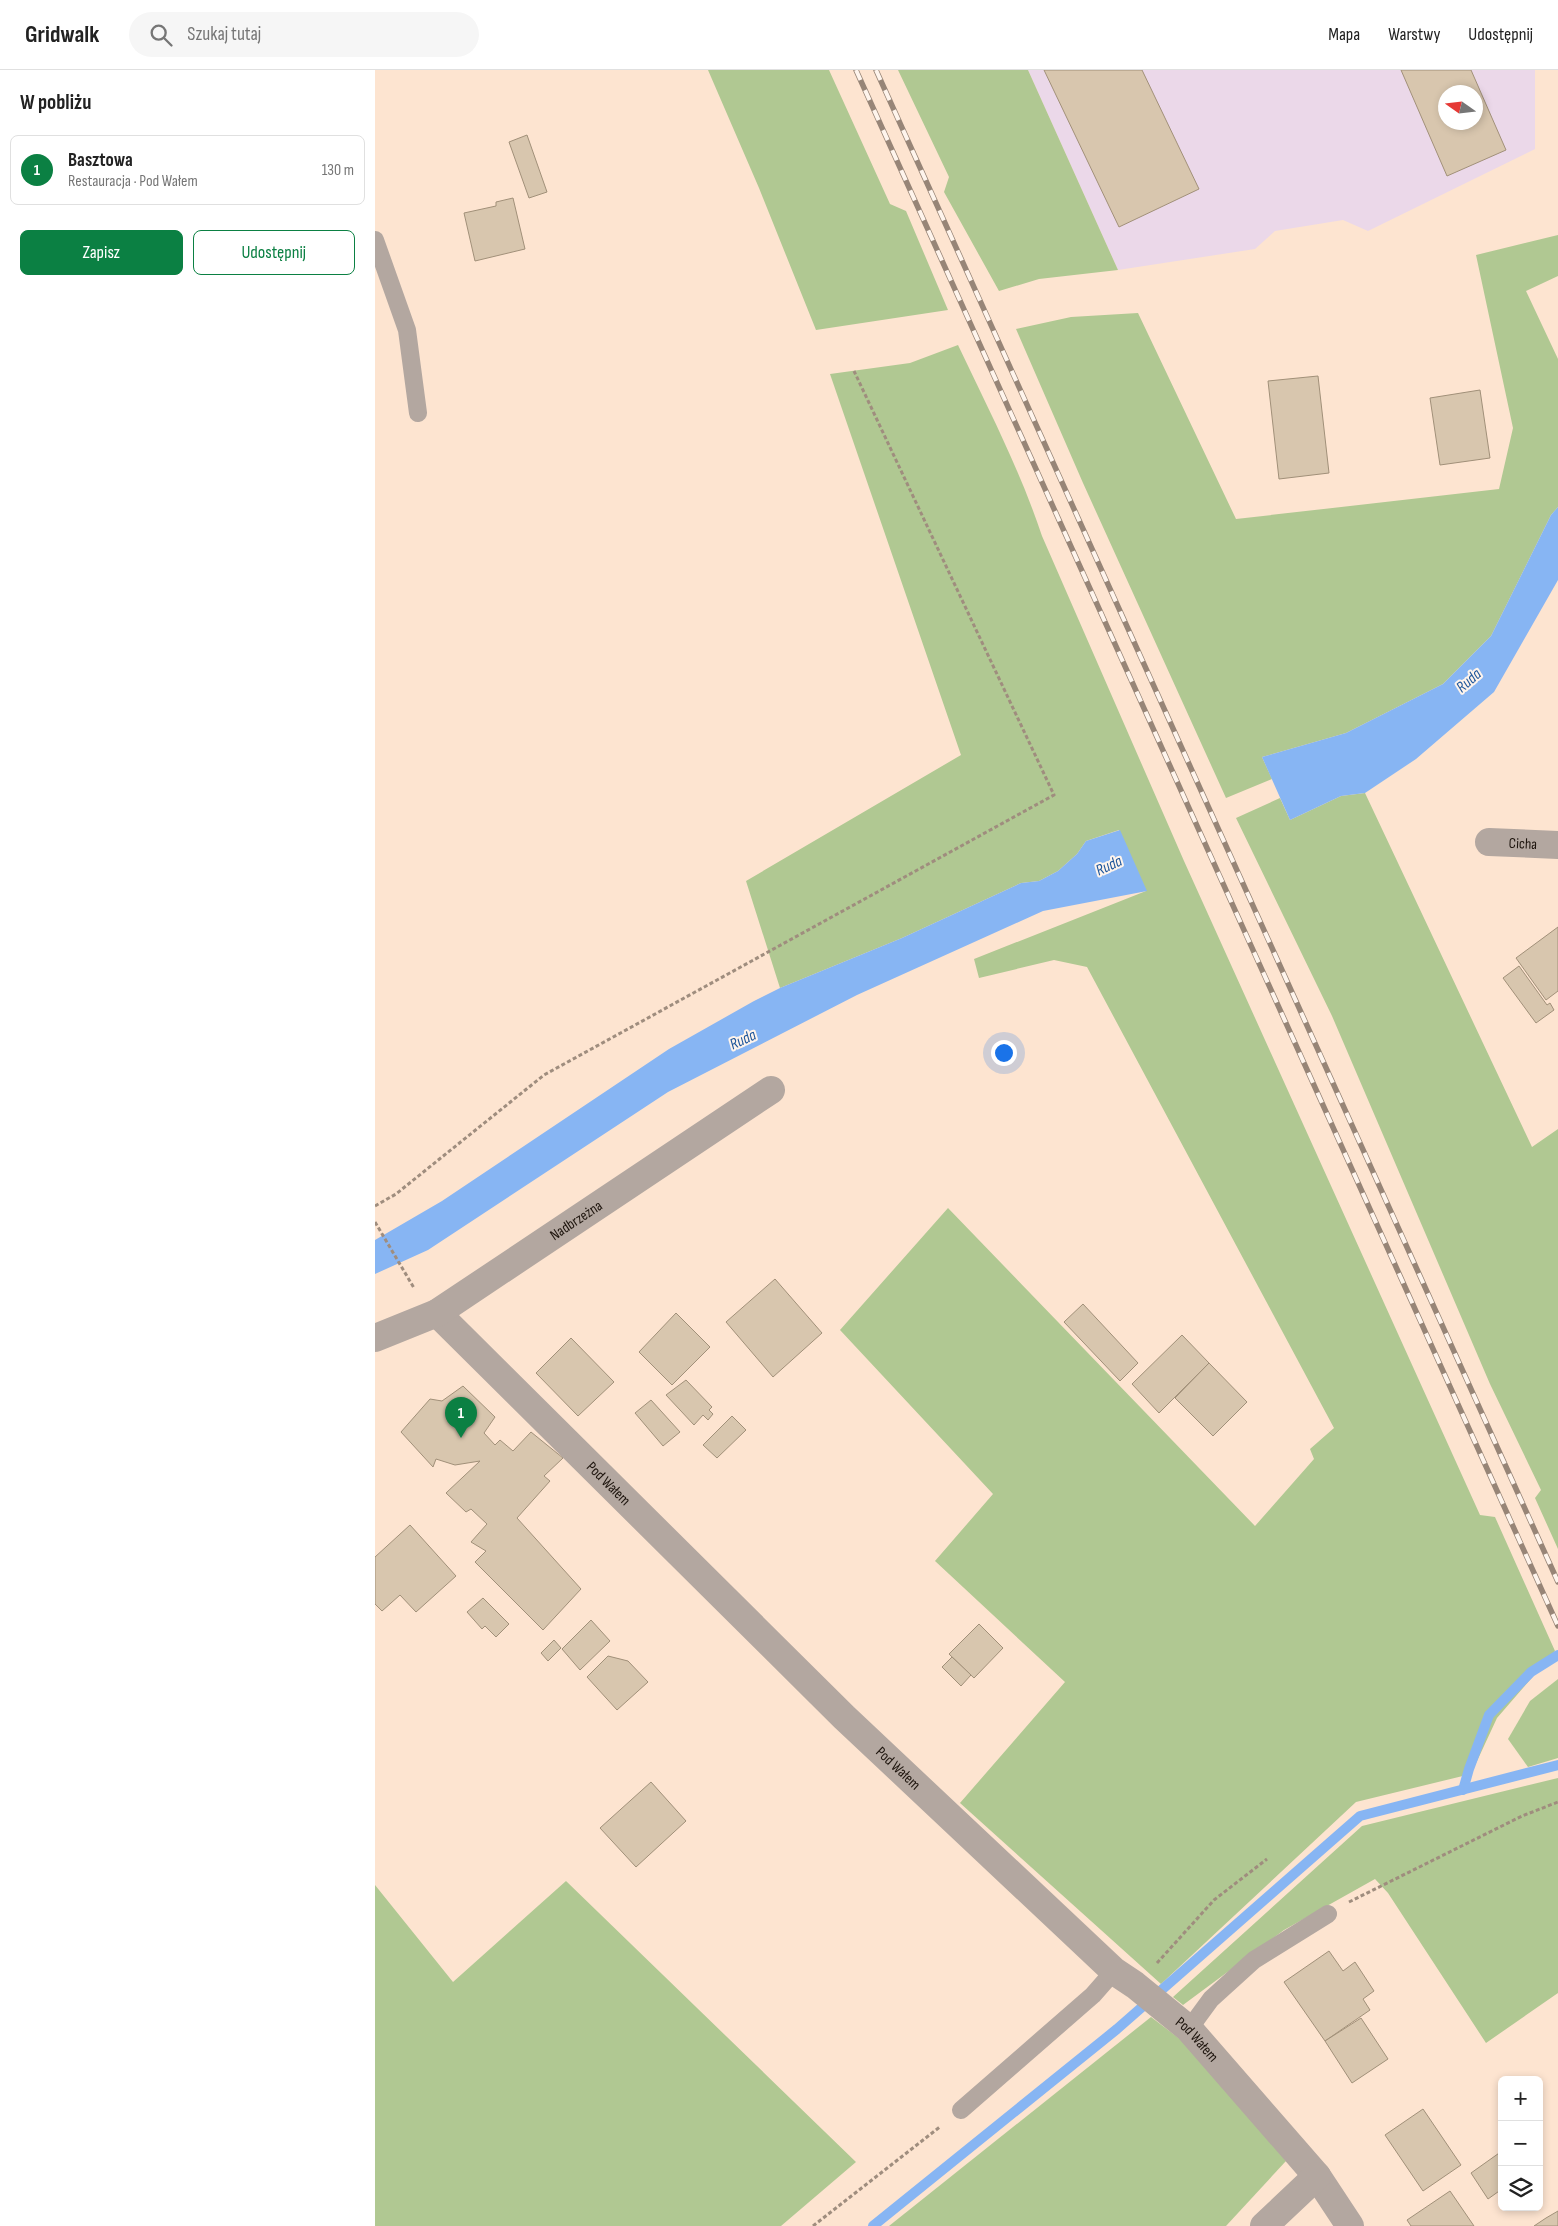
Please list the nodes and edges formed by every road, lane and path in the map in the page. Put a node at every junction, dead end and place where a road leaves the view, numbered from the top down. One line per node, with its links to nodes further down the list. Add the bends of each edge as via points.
1 (375, 240): 3 (lane, via 407,330)
2 (855, 371): 7 (path, via 1054,795 544,1075 396,1194)
3 (418, 413)
4 (1489, 842): 5 (street, Cicha)
5 (1558, 845)
6 (771, 1090): 10 (street, Nadbrzeżna)
7 (375, 1206)
8 (375, 1222): 9 (path)
9 (409, 1280)
10 (437, 1313): 11 (street, Nadbrzeżna); 15 (street, Pod Wałem, via 844,1716)
11 (375, 1338)
12 (1558, 1802): 14 (path, via 1522,1816)
13 (1267, 1858): 15 (path, via 1214,1900 1188,1930)
14 (1328, 1914): 16 (lane, via 1254,1960 1211,1999)
15 (1129, 1981): 16 (street, Pod Wałem); 17 (lane, via 1093,1995)
16 (1189, 2028): 18 (street, Pod Wałem)
17 (961, 2110): 19 (path)
18 (1317, 2176): 20 (street); 21 (street, Pod Wałem)
19 (813, 2226)
20 (1264, 2226)
21 (1350, 2226)

